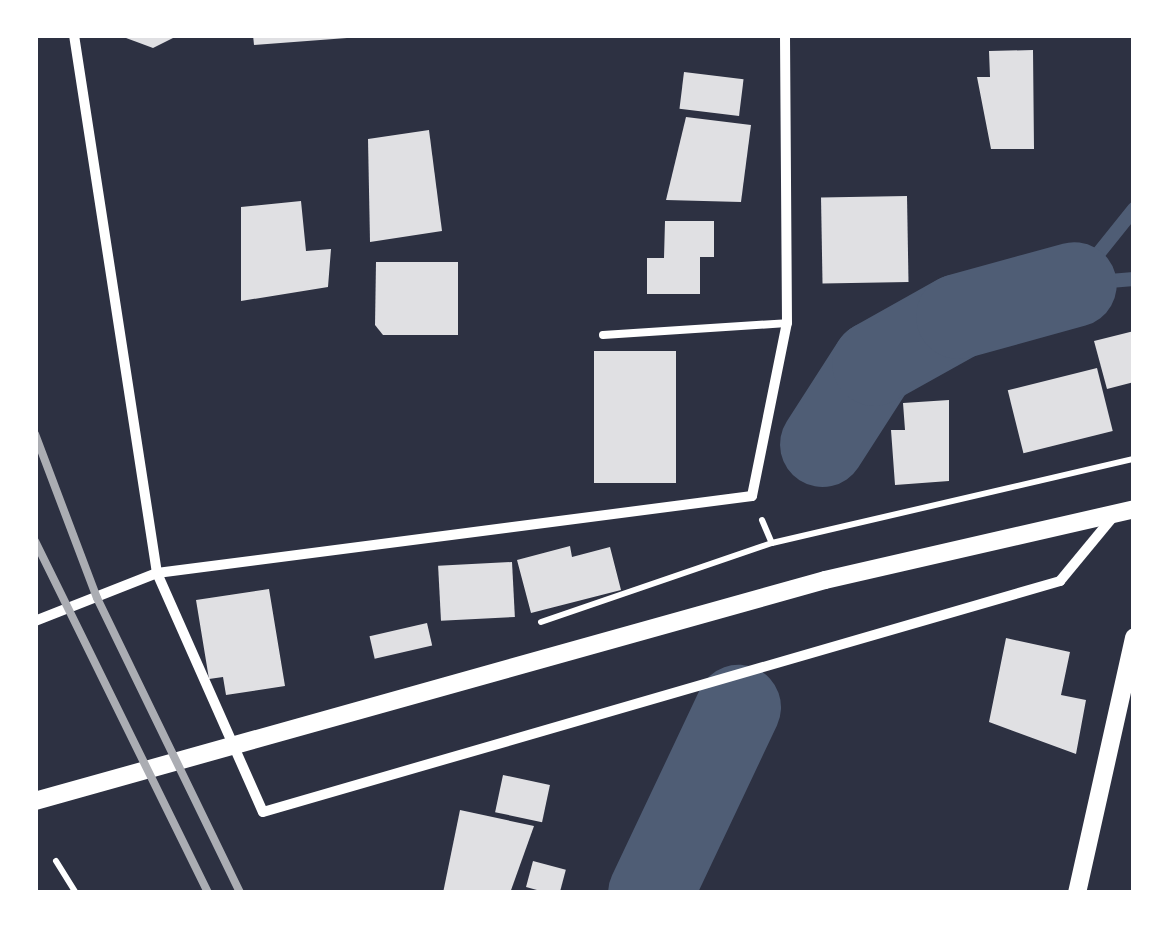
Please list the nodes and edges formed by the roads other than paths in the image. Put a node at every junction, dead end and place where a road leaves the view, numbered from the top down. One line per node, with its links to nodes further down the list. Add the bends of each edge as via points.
1 (74, 35): 6 (street)
2 (785, 35): 3 (street)
3 (788, 323): 4 (lane); 6 (street, via 752,496)
4 (603, 335)
5 (1125, 511): 6 (street, via 1060,581 263,812); 9 (street, via 679,622)
6 (158, 574): 7 (street)
7 (35, 621)
8 (1134, 636): 10 (street)
9 (35, 801)
10 (1077, 893)

